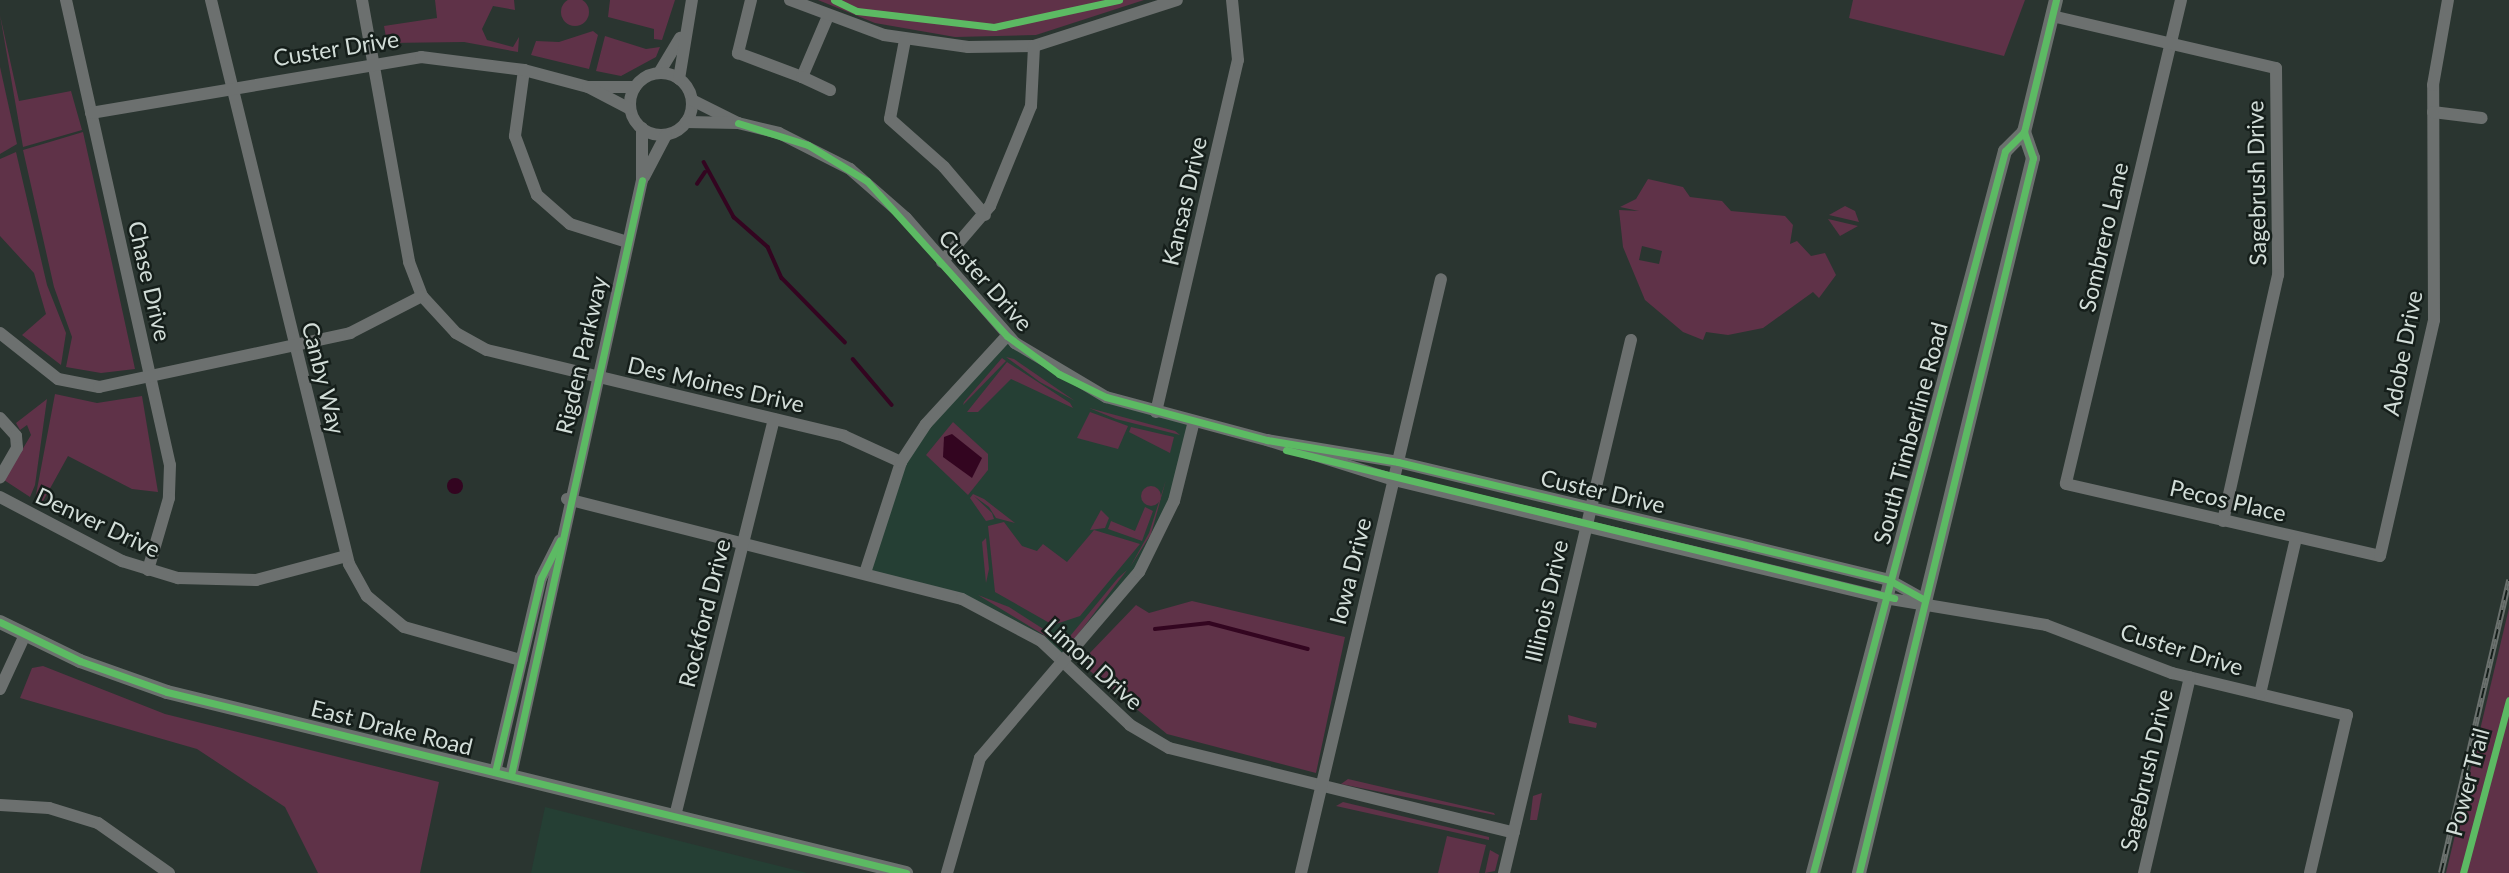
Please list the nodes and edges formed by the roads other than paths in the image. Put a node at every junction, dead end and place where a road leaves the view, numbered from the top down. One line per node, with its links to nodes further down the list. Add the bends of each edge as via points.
1 (66, 0): 30 (street, Chase Drive)
2 (211, 0): 23 (street, Canby Way)
3 (362, 0): 18 (street, Des Moines Drive)
4 (692, 0): 14 (street)
5 (751, 0): 21 (street, via 738,54)
6 (790, 0): 12 (street)
7 (1177, 0): 17 (street)
8 (1232, 0): 49 (street, Kansas Drive, via 1238,60)
9 (2056, 0): 13 (main road, South Timberline Road)
10 (2181, 0): 16 (street, Sombrero Lane)
11 (2448, 0): 29 (street, Adobe Drive)
12 (828, 16): 15 (street); 21 (street)
13 (2052, 16): 16 (street, Sagebrush Drive); 35 (main road, South Timberline Road)
14 (683, 33): 20 (street); 22 (street)
15 (905, 40): 17 (street); 38 (street, via 890,119 944,167)
16 (2171, 43): 58 (street, Sombrero Lane); 62 (street, Sagebrush Drive, via 2276,68 2278,275)
17 (1034, 46): 38 (street, via 1031,106)
18 (373, 62): 19 (street, Custer Drive, via 452,57); 23 (street, Custer Drive); 42 (street, Des Moines Drive, via 409,262)
19 (524, 70): 24 (street, Custer Drive); 39 (street, via 515,136 537,195 570,224)
20 (659, 73): 22 (street); 25 (street)
21 (802, 77): 26 (street)
22 (679, 79): 27 (street)
23 (232, 87): 30 (street, Custer Drive); 46 (street, Canby Way)
24 (587, 87): 25 (street, Custer Drive); 28 (street, Custer Drive)
25 (635, 87): 28 (street)
26 (830, 90)
27 (692, 100): 32 (street); 33 (street, Custer Drive)
28 (630, 109): 34 (street)
29 (2433, 112): 31 (street); 68 (street, Adobe Drive, via 2434,320)
30 (91, 113): 48 (street, Chase Drive)
31 (2482, 118)
32 (686, 122): 33 (street, Custer Drive); 36 (street)
33 (738, 123): 40 (street, Custer Drive, via 779,133 850,169 891,202)
34 (642, 128): 36 (street); 37 (street, Rigden Parkway)
35 (2024, 132): 71 (main road, South Timberline Road, via 2005,151); 73 (main road, South Timberline Road, via 2033,158)
36 (666, 135): 37 (street, Rigden Parkway)
37 (642, 180): 39 (street, Rigden Parkway)
38 (985, 215): 40 (street)
39 (627, 242): 47 (street, Rigden Parkway)
40 (942, 262): 44 (street, Custer Drive)
41 (1441, 279): 55 (street, Iowa Drive)
42 (422, 296): 46 (street, via 370,326); 47 (street, Des Moines Drive, via 470,342)
43 (0, 333): 48 (street, via 58,379 99,387)
44 (1007, 336): 49 (street, Custer Drive, via 1077,384); 54 (street, via 926,424)
45 (1631, 340): 61 (street, Illinois Drive)
46 (295, 346): 48 (street); 67 (street, Canby Way)
47 (596, 377): 51 (street, Des Moines Drive); 60 (street, Rigden Parkway)
48 (151, 378): 69 (street, Chase Drive, via 171,484)
49 (1156, 412): 52 (street, Custer Drive)
50 (0, 418): 56 (street, via 16,436 17,448)
51 (774, 419): 54 (street, Des Moines Drive, via 861,441); 66 (street, Rockford Drive)
52 (1194, 421): 53 (street, Custer Drive); 77 (street, via 1174,501 1150,554)
53 (1267, 440): 55 (street, Custer Drive); 57 (street, Custer Drive, via 1289,452)
54 (901, 462): 70 (street)
55 (1398, 462): 57 (street, Iowa Drive); 61 (street, Custer Drive)
56 (0, 478)
57 (1394, 480): 63 (street, Custer Drive); 83 (street, Iowa Drive)
58 (2066, 484): 62 (street, Pecos Place)
59 (0, 497): 69 (street, Denver Drive)
60 (567, 499): 65 (street, Rigden Parkway); 66 (street, Limon Drive)
61 (1590, 508): 63 (street, Illinois Drive); 71 (street, Custer Drive)
62 (2223, 521): 64 (street, Pecos Place)
63 (1586, 525): 72 (street, Custer Drive); 86 (street, Illinois Drive)
64 (2297, 538): 68 (street, Pecos Place); 80 (street)
65 (560, 540): 76 (street, Rigden Parkway, via 541,578); 82 (street, Rigden Parkway, via 557,583)
66 (744, 543): 70 (street, Limon Drive); 85 (street, Rockford Drive)
67 (346, 556): 69 (street, Denver Drive, via 230,582); 76 (street, Canby Way, via 367,596 404,627)
68 (2380, 556)
69 (148, 570)
70 (865, 573): 77 (street, Limon Drive, via 990,611)
71 (1889, 580): 72 (main road, South Timberline Road); 73 (street, Custer Drive)
72 (1885, 598): 73 (street, Custer Drive); 92 (main road, South Timberline Road)
73 (1925, 600): 78 (street, Custer Drive, via 2046,625); 93 (main road, South Timberline Road)
74 (0, 622): 75 (main road, East Drake Road)
75 (25, 635): 79 (street); 81 (main road, East Drake Road, via 167,692)
76 (521, 660): 81 (street, Rigden Parkway)
77 (1066, 662): 83 (street, Limon Drive, via 1130,725 1168,748); 89 (street, via 980,758)
78 (2190, 677): 80 (street, Custer Drive); 94 (street, Sagebrush Drive)
79 (0, 689)
80 (2260, 694): 95 (street, Custer Drive, via 2347,715)
81 (495, 772): 82 (main road, East Drake Road)
82 (511, 775): 85 (main road, East Drake Road)
83 (1320, 786): 86 (street, Limon Drive); 90 (street, Iowa Drive)
84 (0, 805): 87 (street, via 49,808 98,823)
85 (675, 816): 88 (main road, East Drake Road)
86 (1514, 833): 91 (street, Illinois Drive)
87 (169, 873)
88 (906, 873)
89 (947, 873)
90 (1301, 873)
91 (1503, 873)
92 (1813, 873)
93 (1859, 873)
94 (2144, 873)
95 (2310, 873)

